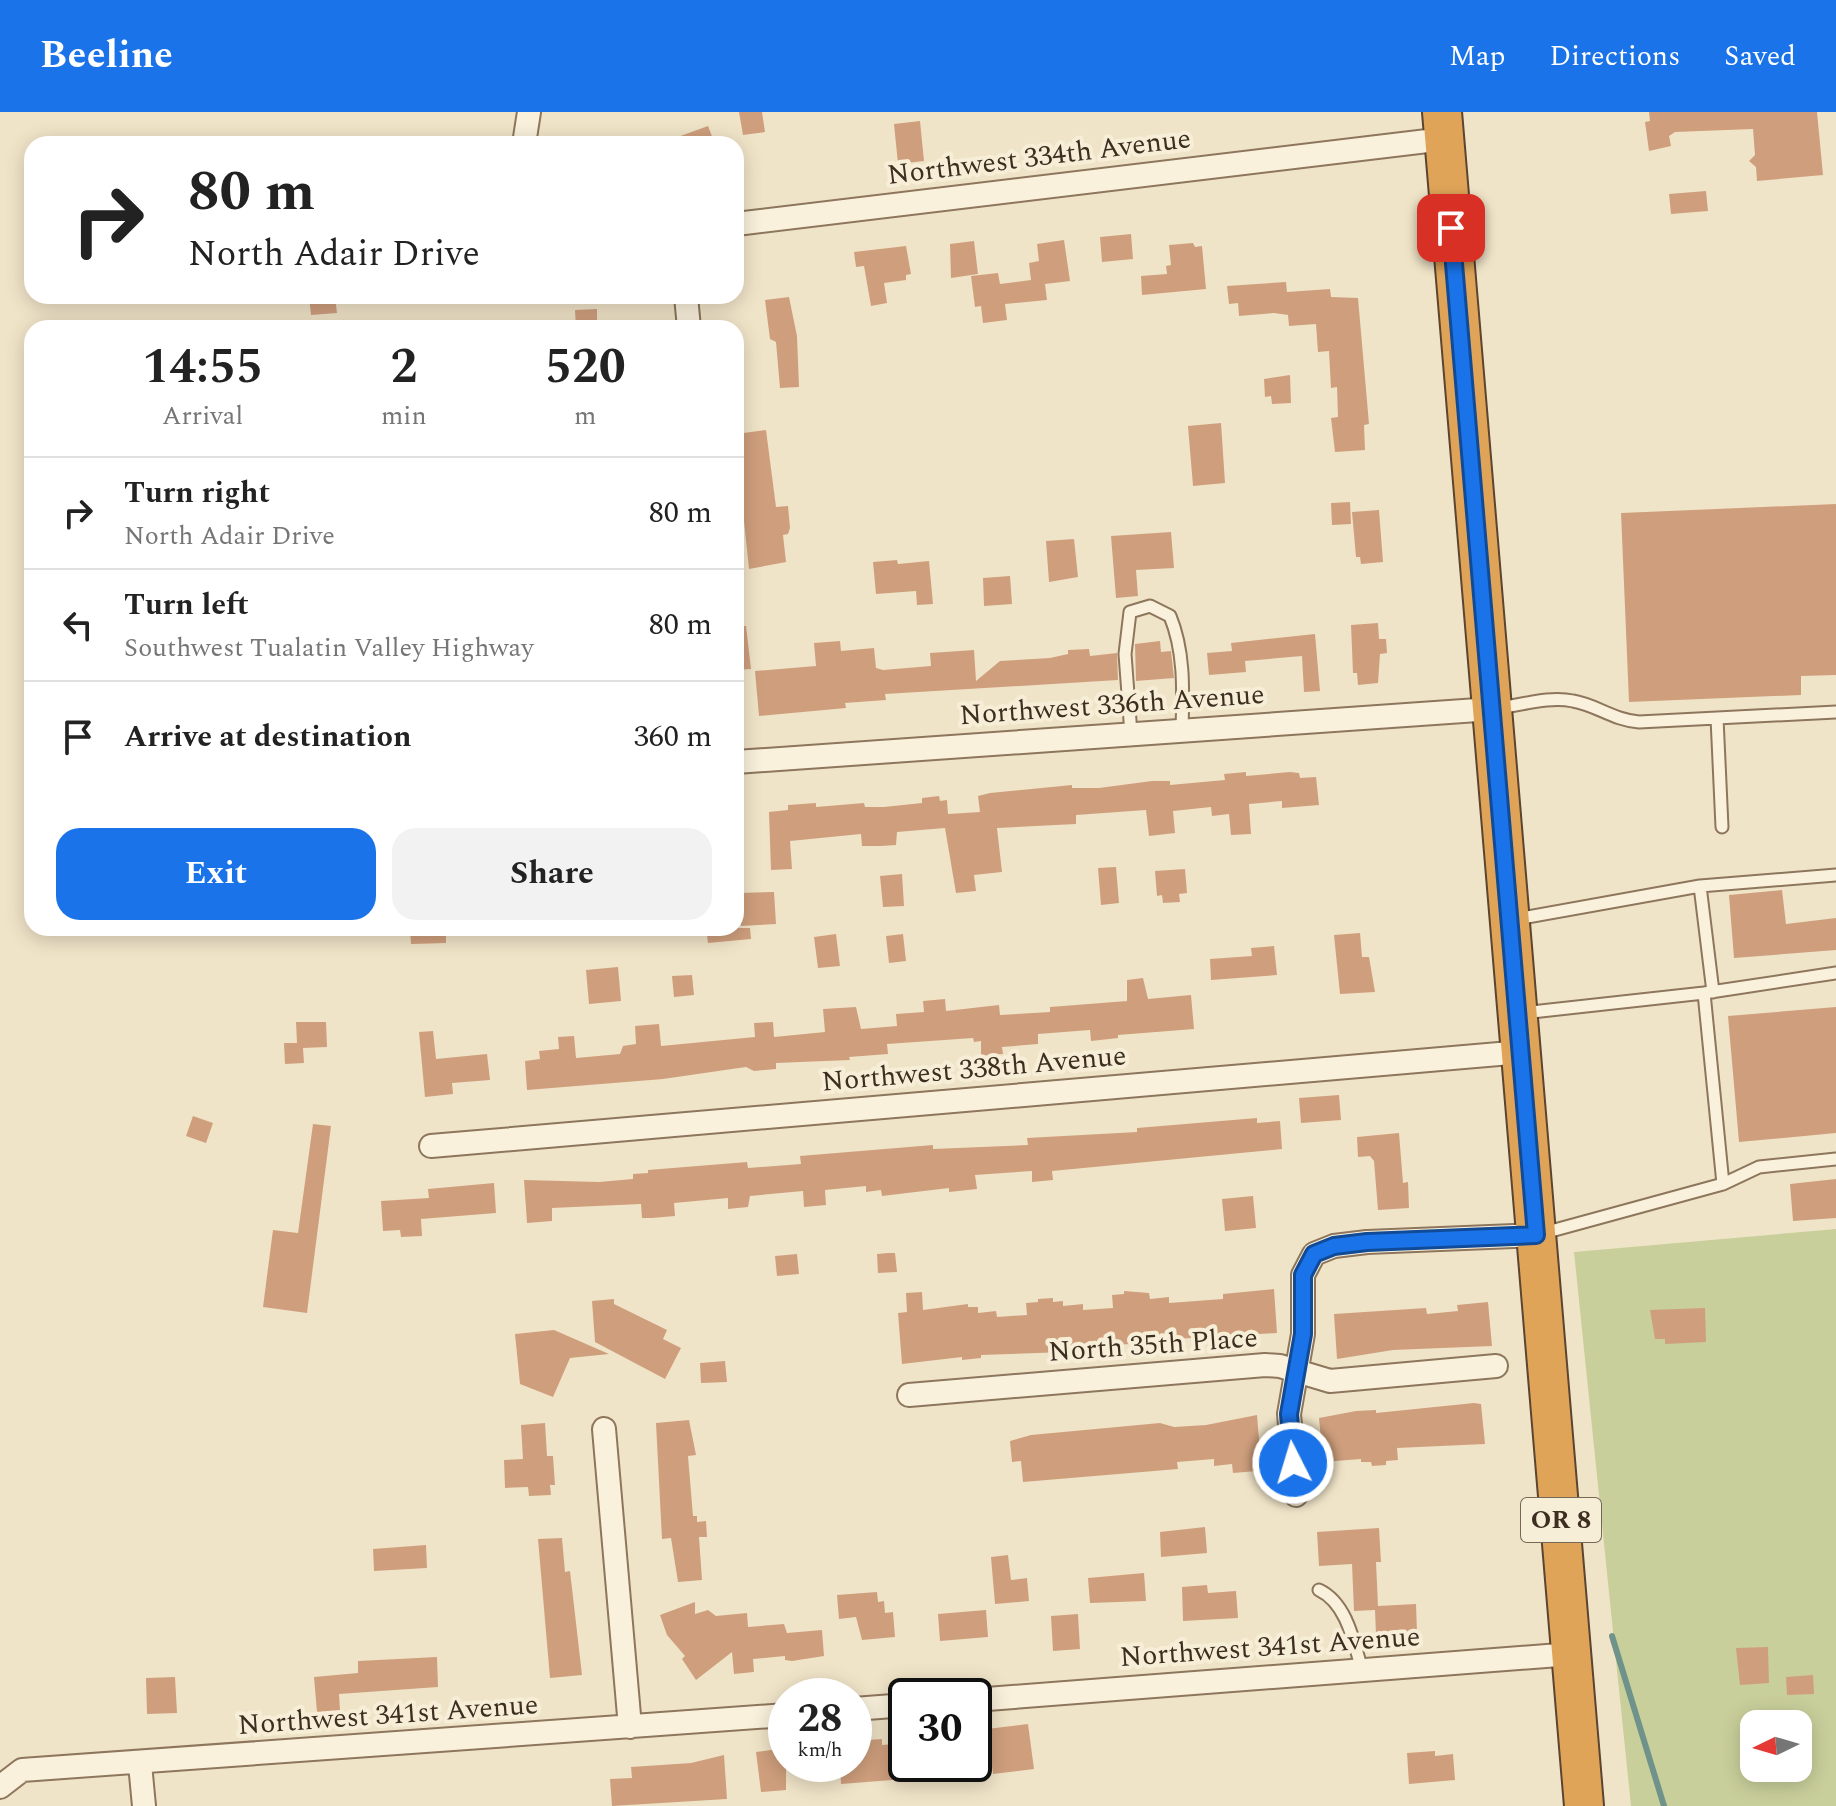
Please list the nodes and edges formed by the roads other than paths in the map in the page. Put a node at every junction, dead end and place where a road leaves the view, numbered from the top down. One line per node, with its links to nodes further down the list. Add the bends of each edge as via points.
1 (529, 112): 3 (street)
2 (1443, 126): 4 (street, Northwest 334th Avenue); 5 (highway, OR 8)
3 (525, 136)
4 (744, 223)
5 (1492, 709): 7 (lane, via 1552,700 1575,701 1617,720); 8 (street, Northwest 336th Avenue); 14 (highway, OR 8)
6 (1836, 712): 7 (lane)
7 (1717, 718): 11 (lane)
8 (1182, 731): 9 (street, Northwest 336th Avenue); 9 (lane, via 1178,635 1170,616 1150,606 1130,612 1125,635)
9 (1131, 734): 10 (street, Northwest 336th Avenue)
10 (744, 761)
11 (1722, 827)
12 (1836, 875): 13 (lane)
13 (1700, 886): 14 (lane); 16 (lane)
14 (1510, 920): 17 (highway, OR 8)
15 (1836, 973): 16 (lane)
16 (1709, 992): 17 (lane); 21 (lane)
17 (1518, 1013): 18 (highway, OR 8)
18 (1522, 1052): 19 (street, Northwest 338th Avenue); 22 (highway, OR 8)
19 (431, 1146)
20 (1836, 1159): 21 (lane, via 1759,1167)
21 (1723, 1184): 22 (lane)
22 (1536, 1235): 24 (street, via 1367,1242 1314,1254 1303,1275); 29 (highway, OR 8)
23 (1496, 1366): 24 (street, North 35th Place, via 1330,1381)
24 (1298, 1372): 25 (street, North 35th Place, via 1265,1365); 27 (street, via 1289,1414)
25 (909, 1395)
26 (604, 1429): 33 (street)
27 (1296, 1495)
28 (1319, 1590): 30 (lane, via 1331,1595 1351,1631)
29 (1572, 1654): 30 (street, Northwest 341st Avenue); 37 (highway, OR 8)
30 (1362, 1670): 31 (street, Northwest 341st Avenue)
31 (992, 1699)
32 (768, 1716): 33 (street, Northwest 341st Avenue)
33 (630, 1727): 34 (street, Northwest 341st Avenue)
34 (140, 1764): 35 (street, Northwest 341st Avenue, via 22,1770); 36 (street)
35 (0, 1787)
36 (144, 1806)
37 (1584, 1806)

